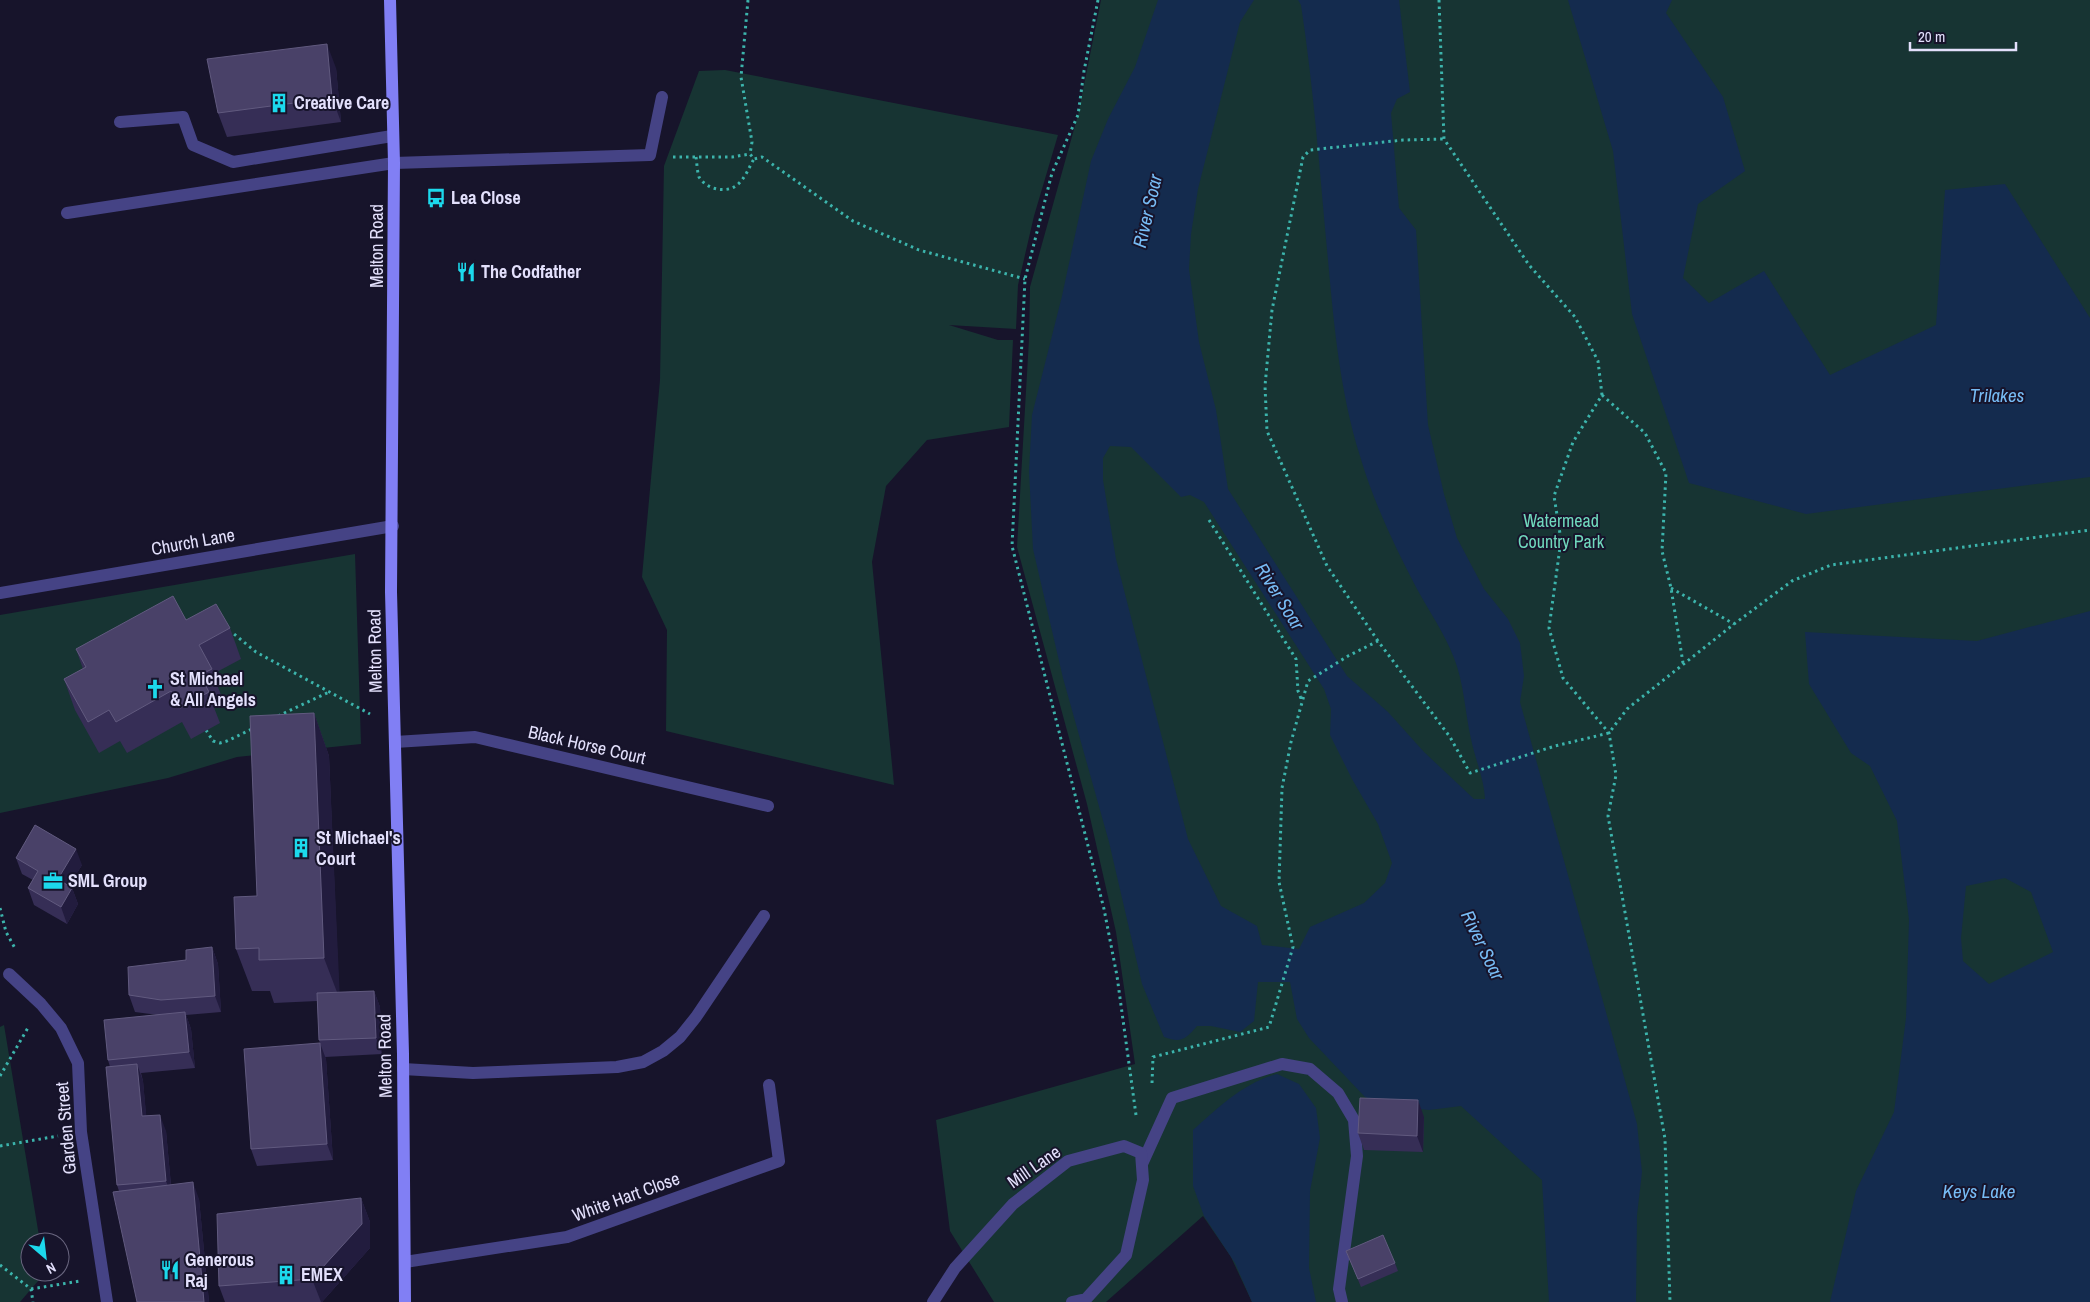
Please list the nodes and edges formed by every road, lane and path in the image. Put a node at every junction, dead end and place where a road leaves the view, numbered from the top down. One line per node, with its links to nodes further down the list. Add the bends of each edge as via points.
1 (390, 0): 7 (street, Melton Road)
2 (748, 0): 9 (path, via 741,77 752,142)
3 (1098, 0): 15 (path, via 1078,114 1052,174)
4 (1439, 0): 8 (path)
5 (662, 97): 13 (street, via 650,155)
6 (120, 122): 7 (street, via 183,117 193,145 233,162)
7 (392, 136): 13 (street, Melton Road)
8 (1444, 139): 16 (path, via 1529,266 1575,317 1598,361); 24 (path, via 1310,150 1303,157 1272,310 1265,386 1267,431 1327,566)
9 (750, 154): 10 (path); 12 (path)
10 (696, 157): 11 (path); 12 (path, via 699,176 706,184 720,190 737,185)
11 (667, 158)
12 (754, 159): 15 (path, via 762,157 853,221 919,250)
13 (394, 163): 14 (street); 18 (street, Melton Road)
14 (67, 213)
15 (1025, 279): 46 (path, via 1012,546 1104,909 1117,976)
16 (1602, 395): 20 (path, via 1645,433 1666,473 1662,551); 32 (path, via 1573,442 1554,496 1561,540 1549,628 1563,678)
17 (1209, 520): 27 (path, via 1296,659)
18 (393, 526): 21 (street, Church Lane); 29 (street, Melton Road, via 391,592)
19 (2090, 530): 22 (path, via 1831,565 1792,581)
20 (1671, 588): 22 (path); 25 (path)
21 (0, 593)
22 (1734, 624): 25 (path)
23 (225, 631): 26 (path)
24 (1378, 641): 27 (path, via 1308,681); 32 (path, via 1450,737 1470,773)
25 (1683, 664): 32 (path, via 1627,710)
26 (329, 692): 28 (path); 29 (path)
27 (1302, 702): 43 (path, via 1282,788 1279,882 1294,947 1269,1027 1153,1057)
28 (270, 720)
29 (395, 727): 33 (street, Melton Road)
30 (253, 729): 31 (path, via 220,743 213,741)
31 (206, 730)
32 (1609, 733): 57 (path, via 1616,775 1608,816 1665,1139)
33 (395, 742): 34 (street, Black Horse Court, via 475,737); 40 (street, Melton Road)
34 (768, 806)
35 (0, 908): 38 (path, via 6,932 22,962)
36 (764, 916): 40 (street, via 680,1037 642,1062 617,1067 473,1073)
37 (9, 974): 38 (street, Garden Street)
38 (20, 984): 39 (street, Garden Street)
39 (41, 1004): 41 (path); 44 (street, Garden Street, via 61,1028 78,1063)
40 (403, 1069): 47 (street, Melton Road)
41 (0, 1076)
42 (769, 1085): 47 (street, White Hart Close, via 780,1161 567,1237)
43 (1151, 1091)
44 (81, 1132): 45 (path); 49 (street, Garden Street)
45 (0, 1146)
46 (1141, 1159): 54 (street, Mill Lane, via 1124,1146 1068,1162 1013,1204 954,1268); 55 (street, via 1143,1180 1126,1256 1086,1299); 56 (street, via 1172,1098 1282,1064 1310,1069 1338,1094 1354,1120 1357,1156 1339,1288)
47 (405, 1262): 53 (street, Melton Road)
48 (0, 1265): 50 (path)
49 (102, 1277): 50 (path); 52 (street, Garden Street)
50 (31, 1289): 51 (path)
51 (33, 1302)
52 (107, 1302)
53 (405, 1302)
54 (933, 1302)
55 (1072, 1302)
56 (1342, 1302)
57 (1670, 1302)

